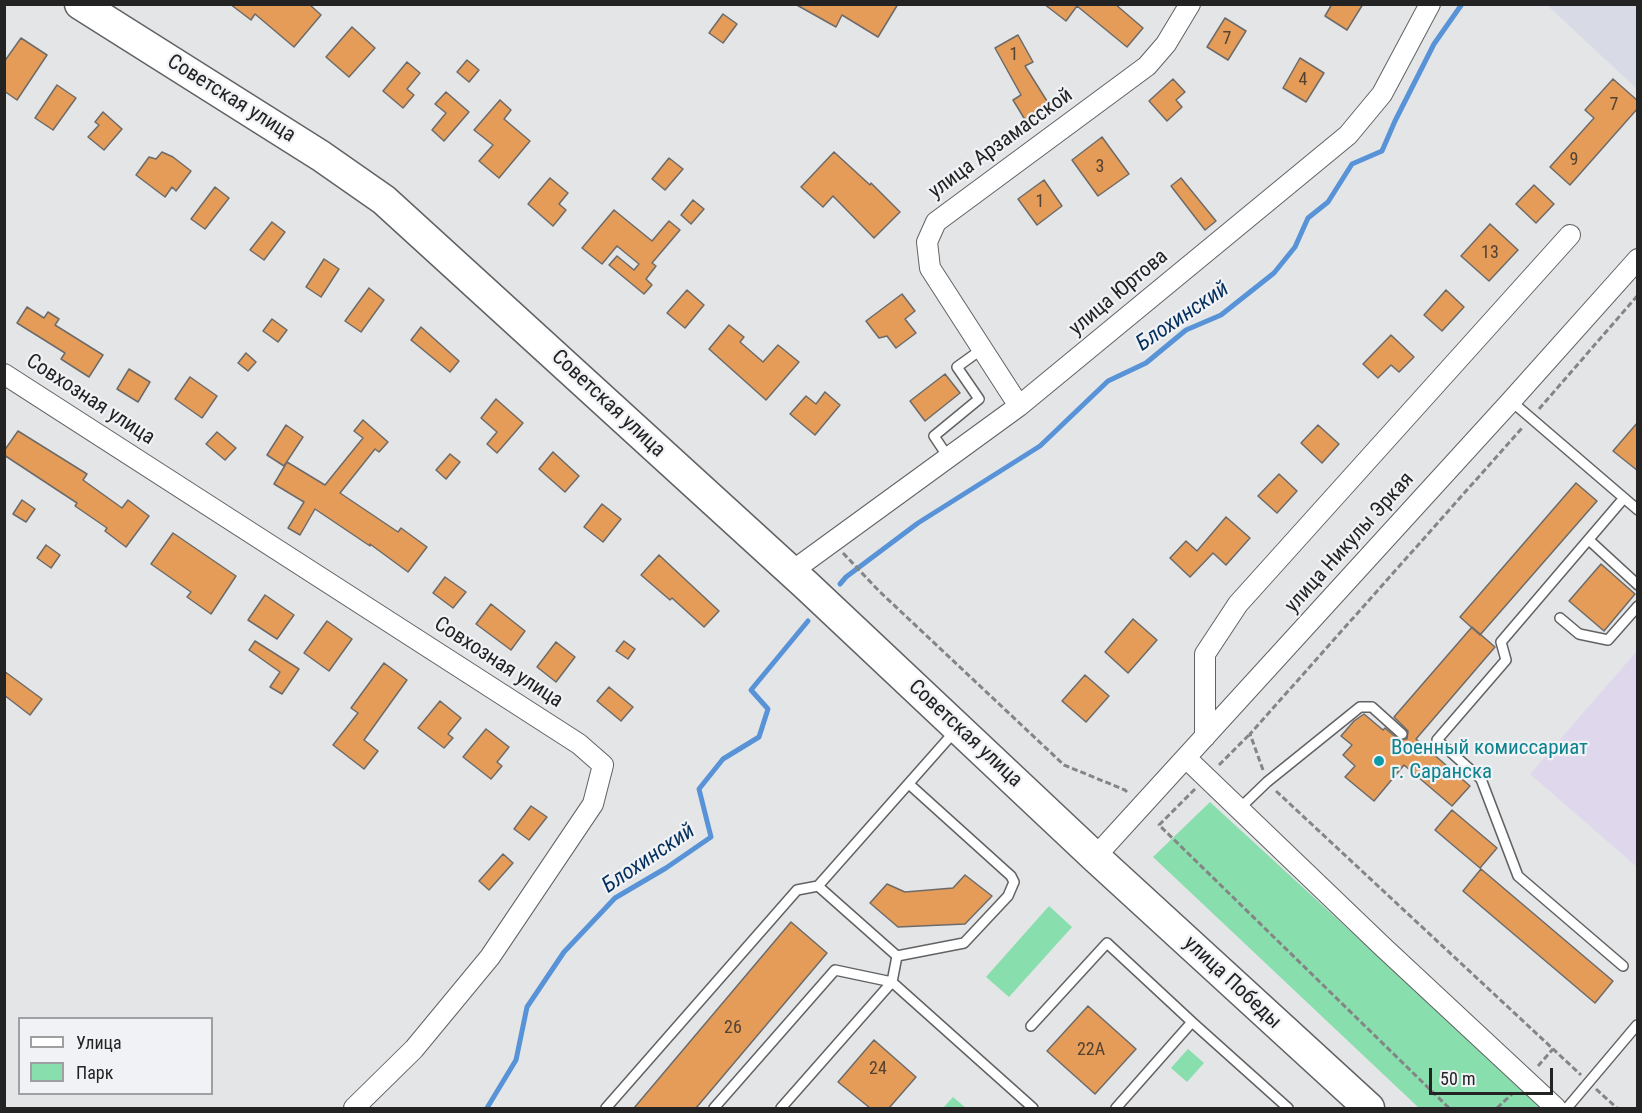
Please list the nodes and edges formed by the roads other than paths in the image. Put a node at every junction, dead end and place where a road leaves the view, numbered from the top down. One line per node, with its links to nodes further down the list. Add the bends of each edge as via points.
1 (80, 4): 14 (main road, Советская улица, via 384,200)
2 (1190, 4): 6 (street, улица Арзамасской, via 1166,44 1147,66 936,222 927,242 930,268)
3 (1430, 4): 9 (street, улица Юртова, via 1382,94 1348,135)
4 (1570, 235): 20 (street, via 1238,604 1205,654)
5 (1638, 259): 8 (street, улица Никулы Эркая)
6 (982, 349): 9 (street, улица Арзамасской); 10 (lane, via 957,367 979,399 934,436)
7 (4, 374): 32 (street, Совхозная улица, via 579,744 603,765 593,804 490,957 414,1049)
8 (1511, 401): 11 (lane); 20 (street, улица Никулы Эркая)
9 (1019, 406): 10 (street, улица Юртова)
10 (948, 457): 14 (street, улица Юртова)
11 (1624, 498): 12 (lane); 13 (lane)
12 (1638, 510)
13 (1589, 540): 15 (lane); 27 (lane, via 1501,642 1506,660 1437,740 1481,779 1518,876)
14 (791, 572): 18 (main road, Советская улица)
15 (1638, 585)
16 (1638, 606): 17 (lane, via 1608,640 1579,634)
17 (1560, 618)
18 (958, 728): 22 (lane); 24 (main road, Советская улица)
19 (1402, 734): 23 (lane, via 1372,707 1360,707)
20 (1205, 737): 21 (street, улица Никулы Эркая)
21 (1186, 758): 23 (street); 24 (street, улица Никулы Эркая)
22 (909, 784): 25 (lane); 26 (lane, via 1014,882 1008,896 964,943)
23 (1238, 810): 40 (street)
24 (1095, 857): 39 (main road, улица Победы)
25 (818, 886): 26 (lane); 33 (lane, via 796,890)
26 (897, 956): 28 (lane)
27 (1623, 966)
28 (892, 982): 34 (lane, via 835,970); 35 (lane); 36 (lane)
29 (1192, 1022): 31 (lane, via 1107,943); 37 (lane); 38 (lane)
30 (1637, 1025): 41 (lane)
31 (1031, 1026)
32 (354, 1108)
33 (606, 1108)
34 (714, 1108)
35 (781, 1108)
36 (1033, 1108)
37 (1116, 1108)
38 (1288, 1108)
39 (1369, 1108)
40 (1557, 1108)
41 (1568, 1108)

